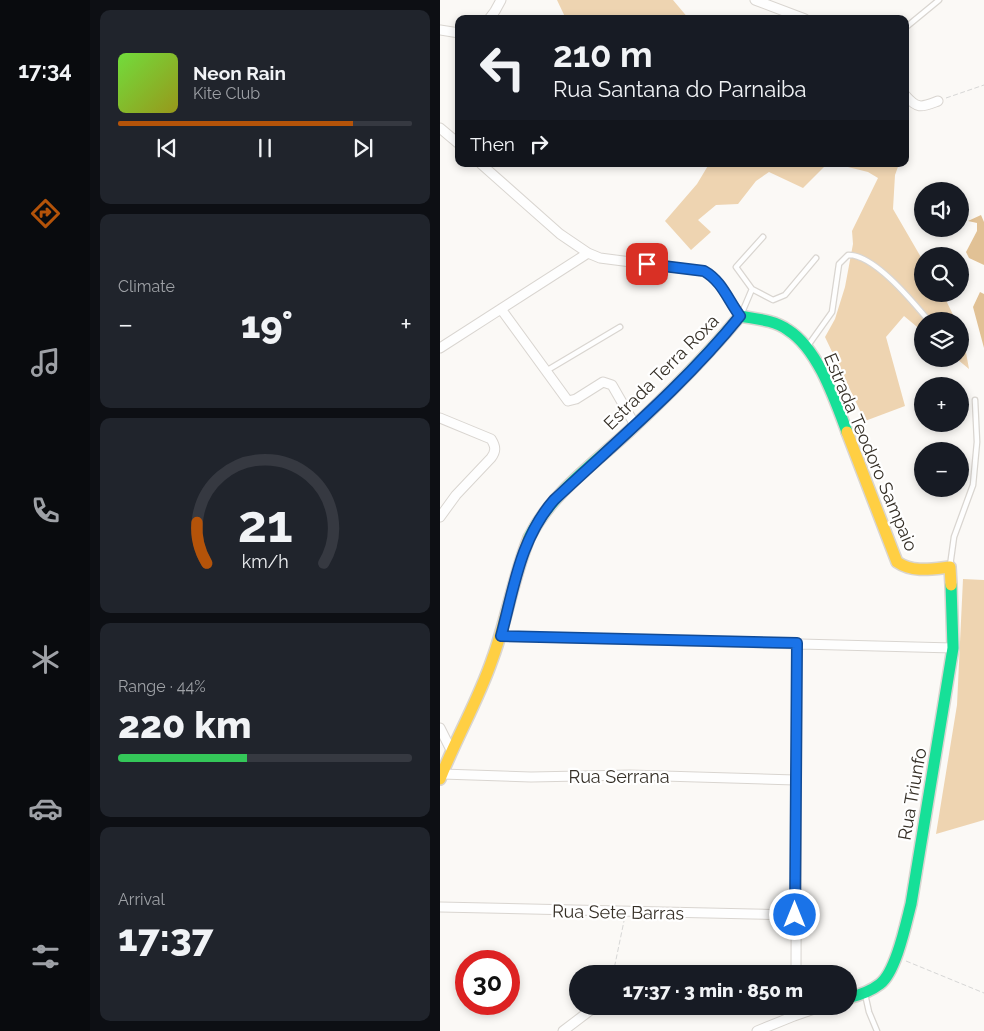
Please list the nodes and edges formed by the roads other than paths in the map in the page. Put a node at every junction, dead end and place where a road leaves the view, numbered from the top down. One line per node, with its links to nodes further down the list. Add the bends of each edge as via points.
1 (501, 0): 4 (street)
2 (755, 0): 5 (street)
3 (939, 0): 6 (lane)
4 (492, 15)
5 (794, 15)
6 (909, 25)
7 (440, 30): 8 (street)
8 (455, 32)
9 (909, 99): 10 (street, via 916,106 923,107)
10 (938, 101)
11 (440, 128): 12 (street)
12 (455, 141)
13 (485, 167): 15 (street, Estrada Terra Roxa)
14 (495, 167): 15 (street)
15 (499, 179): 17 (street, Estrada Terra Roxa, via 560,234)
16 (763, 237): 19 (lane, via 736,267)
17 (588, 253): 20 (street); 22 (street, Estrada Terra Roxa, via 600,258 704,271 721,285)
18 (816, 258): 19 (lane, via 785,295 772,300)
19 (752, 289): 22 (lane)
20 (501, 309): 24 (street); 26 (street)
21 (921, 312): 25 (lane, via 866,258 848,255 839,264 832,312)
22 (740, 316): 25 (street, Estrada Teodoro Sampaio, via 782,326); 29 (street, Estrada Terra Roxa, via 714,348)
23 (620, 327): 26 (lane)
24 (440, 348)
25 (806, 348): 31 (street, Estrada Teodoro Sampaio, via 819,366 845,427 897,562 911,569)
26 (546, 371): 29 (street, via 568,401 603,382 612,385)
27 (974, 400): 31 (lane, via 977,442 973,485 954,537)
28 (440, 418): 30 (street, via 483,435 495,445 491,458)
29 (635, 425): 32 (street, Estrada Terra Roxa, via 554,500 533,529)
30 (440, 517)
31 (950, 567): 34 (street, Rua Triunfo)
32 (501, 636): 33 (street); 36 (street, Estrada Terra Roxa, via 478,697)
33 (797, 643): 34 (street); 38 (street)
34 (953, 648): 42 (street, Rua Triunfo, via 911,904 890,972 882,983)
35 (440, 728): 36 (street)
36 (451, 750): 37 (street, Estrada Terra Roxa)
37 (441, 776): 38 (street, Rua Serrana, via 630,775)
38 (796, 780): 40 (street)
39 (440, 907): 40 (street, Rua Sete Barras)
40 (795, 915): 41 (street)
41 (796, 965)
42 (865, 993): 43 (street, Rua Triunfo); 48 (lane)
43 (857, 995)
44 (584, 1015): 46 (street)
45 (787, 1015): 47 (street)
46 (563, 1031)
47 (757, 1031)
48 (877, 1031)

